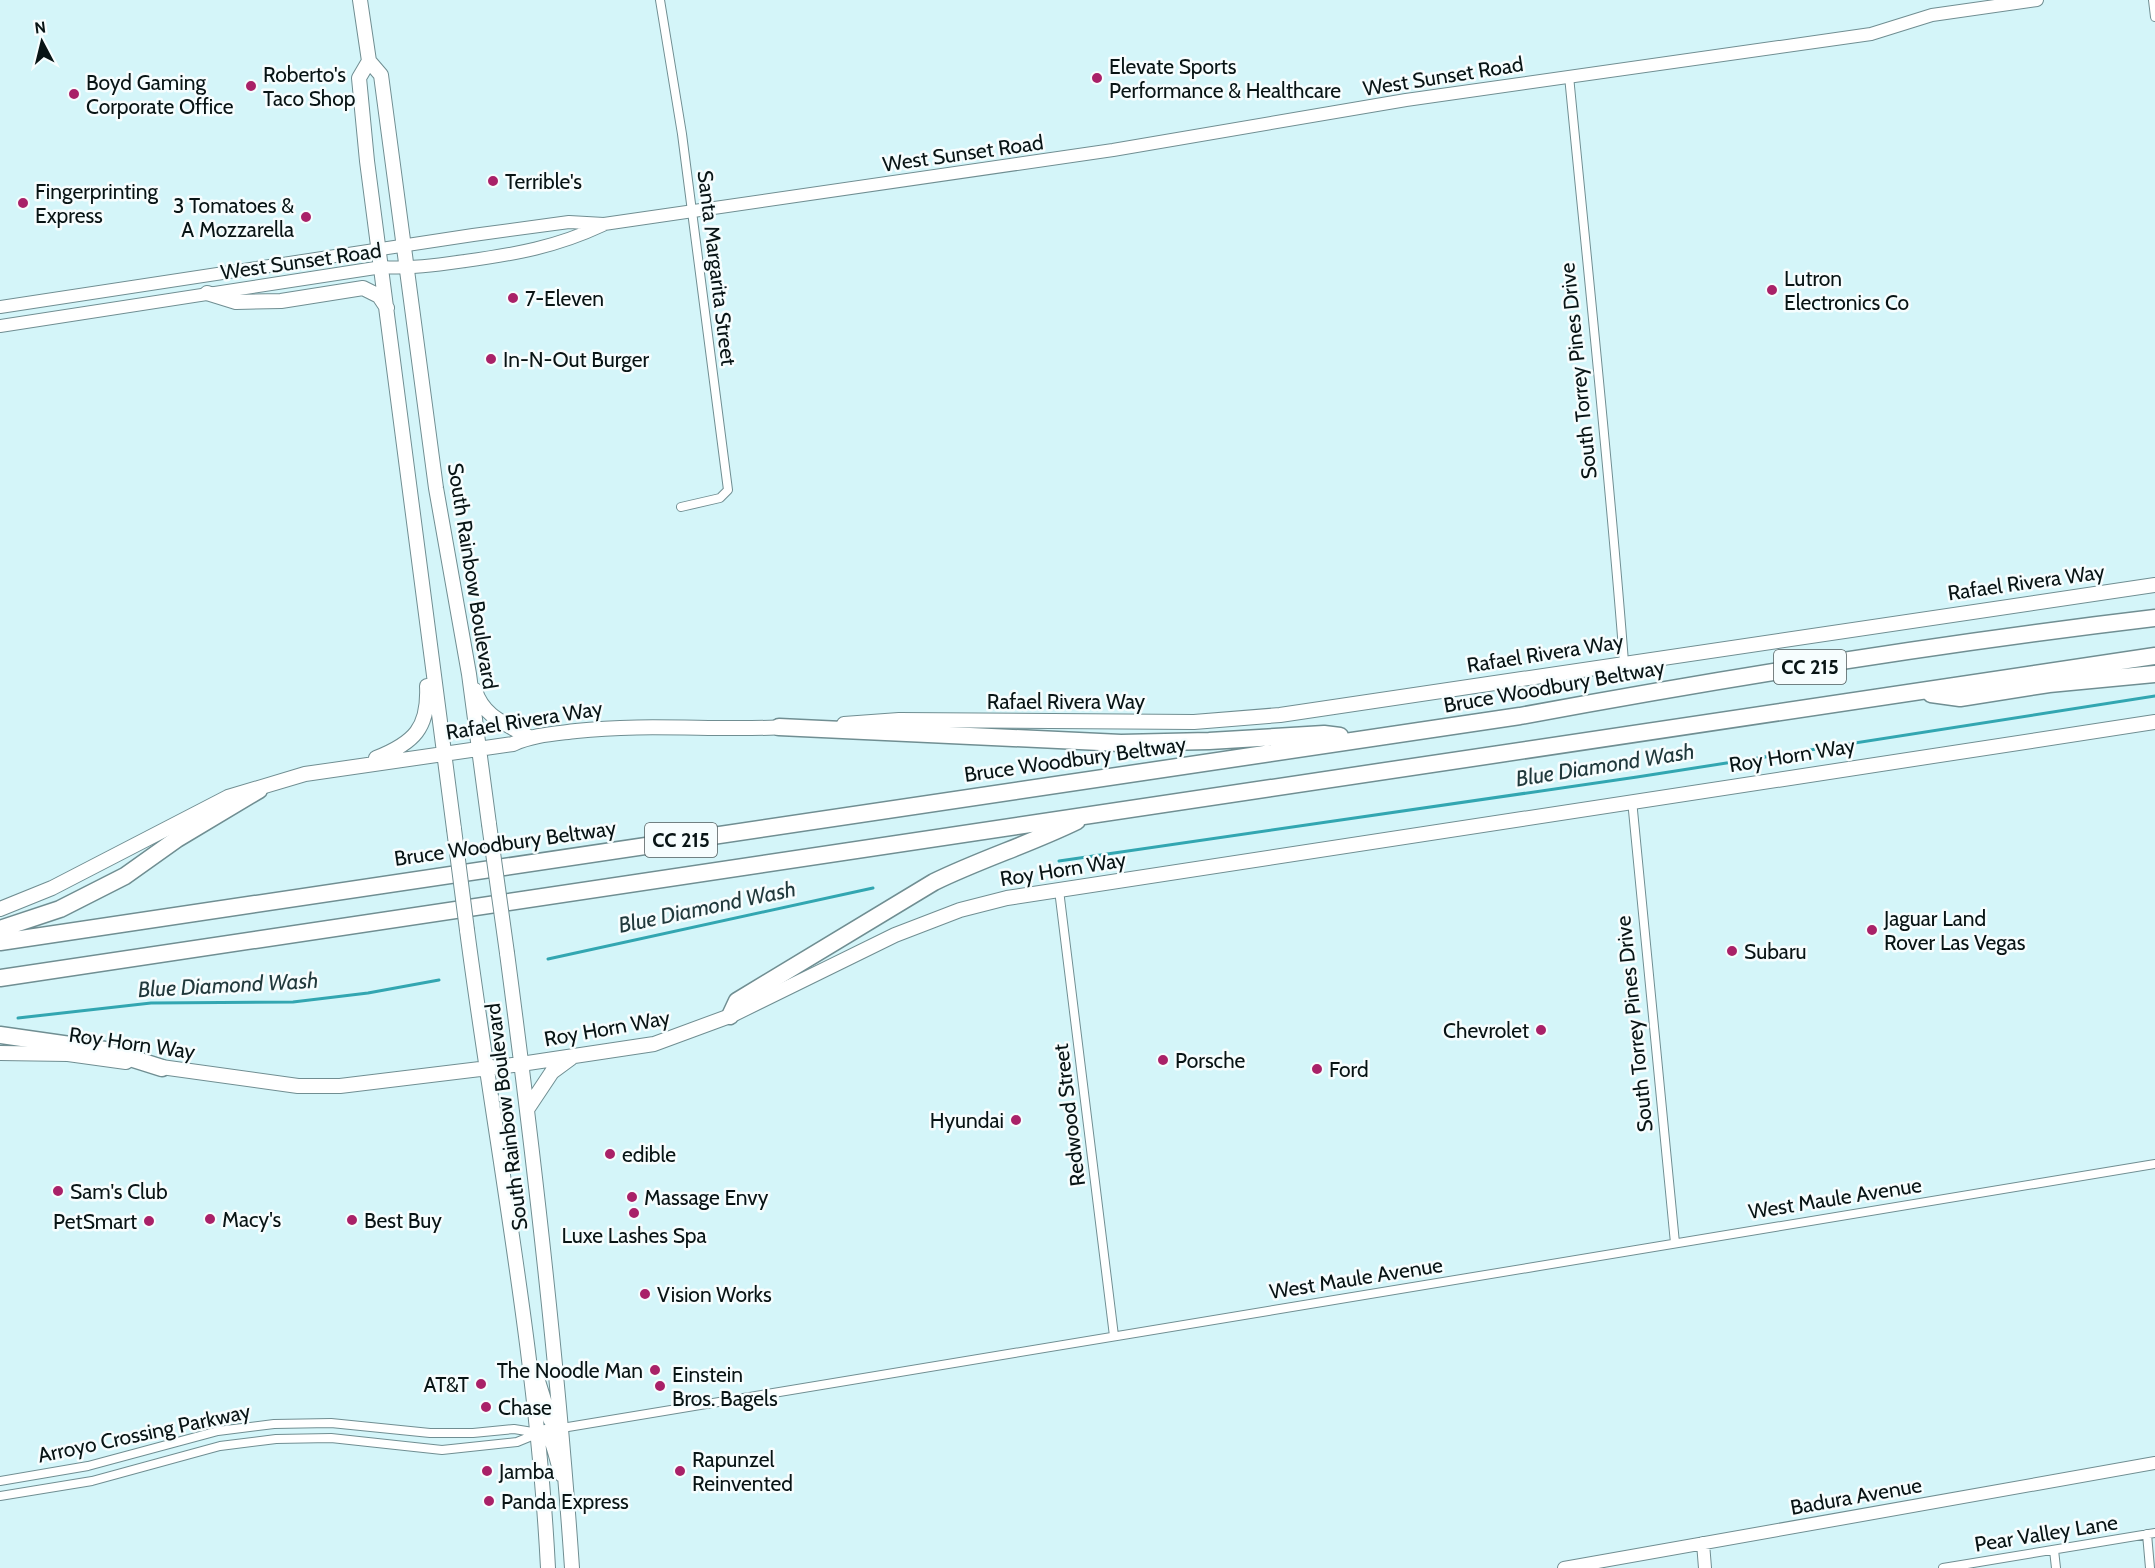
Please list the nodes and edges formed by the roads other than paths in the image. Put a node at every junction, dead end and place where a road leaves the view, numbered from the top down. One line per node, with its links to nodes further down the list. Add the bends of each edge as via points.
1 (360, 0): 6 (main road, South Rainbow Boulevard)
2 (660, 0): 8 (street, Santa Margarita Street)
3 (2037, 0): 7 (main road, West Sunset Road, via 1932,15 1871,34)
4 (2153, 0): 5 (street)
5 (2155, 17)
6 (369, 61): 10 (main road, South Rainbow Boulevard, via 381,75); 11 (main road, South Rainbow Boulevard, via 359,78)
7 (1569, 76): 8 (main road, West Sunset Road, via 1101,152); 28 (street, South Torrey Pines Drive)
8 (692, 211): 9 (main road, West Sunset Road); 21 (street, Santa Margarita Street, via 728,490 720,498)
9 (604, 224): 10 (main road, West Sunset Road, via 569,222); 13 (main road, West Sunset Road, via 568,241 525,253)
10 (406, 246): 11 (main road, West Sunset Road); 13 (main road, South Rainbow Boulevard)
11 (379, 249): 12 (main road, South Rainbow Boulevard); 14 (main road, West Sunset Road)
12 (382, 267): 13 (main road, West Sunset Road); 15 (main road, West Sunset Road); 18 (main road, South Rainbow Boulevard)
13 (408, 269): 29 (main road, South Rainbow Boulevard, via 436,488)
14 (205, 276): 15 (main road); 16 (main road, West Sunset Road)
15 (207, 294): 18 (main road, via 236,302 281,301 363,288 379,296); 19 (main road, West Sunset Road)
16 (30, 303): 17 (main road, West Sunset Road); 19 (main road)
17 (0, 307)
18 (388, 310): 22 (main road, South Rainbow Boulevard)
19 (33, 321): 20 (main road, West Sunset Road)
20 (0, 326)
21 (681, 507)
22 (423, 579): 37 (main road, South Rainbow Boulevard); 38 (main road, via 420,621 427,683 425,717 417,734 402,747)
23 (2155, 585): 28 (main road, Rafael Rivera Way)
24 (2155, 611): 26 (highway)
25 (2155, 618): 26 (highway, Bruce Woodbury Beltway / CC 215)
26 (2101, 624): 35 (highway, Bruce Woodbury Beltway / CC 215)
27 (2155, 656): 31 (highway, CC 215)
28 (1624, 662): 33 (main road, Rafael Rivera Way, via 1280,715 1194,722 899,720)
29 (469, 674): 34 (main road, via 477,697 488,712); 36 (main road, South Rainbow Boulevard)
30 (2155, 674): 31 (highway, via 2049,684 1960,698)
31 (1909, 691): 41 (highway, CC 215)
32 (2155, 722): 40 (main road, Roy Horn Way)
33 (779, 728): 34 (main road, Rafael Rivera Way, via 621,727); 35 (highway, via 1120,743 1324,734)
34 (529, 737): 36 (main road, Rafael Rivera Way, via 513,744)
35 (1362, 740): 45 (highway, Bruce Woodbury Beltway / CC 215)
36 (479, 749): 37 (main road, Rafael Rivera Way); 51 (main road, South Rainbow Boulevard, bridge)
37 (444, 754): 38 (main road, Rafael Rivera Way); 53 (main road, South Rainbow Boulevard, bridge)
38 (355, 767): 39 (main road, Rafael Rivera Way, via 305,774)
39 (259, 790): 43 (main road, Rafael Rivera Way, via 228,797 52,888); 44 (highway, via 177,839 125,876 60,909)
40 (1632, 800): 42 (main road, Roy Horn Way); 56 (street, South Torrey Pines Drive)
41 (1091, 814): 46 (highway, CC 215); 47 (highway, via 934,882 737,1000)
42 (1059, 890): 47 (main road, Roy Horn Way, via 960,910 895,935); 57 (street, Redwood Street)
43 (0, 909)
44 (0, 929)
45 (0, 942)
46 (0, 978)
47 (730, 1016): 50 (main road, Roy Horn Way, via 654,1044)
48 (0, 1035): 52 (highway, via 105,1050)
49 (0, 1053): 52 (main road, Roy Horn Way, via 68,1054)
50 (572, 1057): 51 (main road, Roy Horn Way); 54 (main road, via 552,1071)
51 (521, 1064): 53 (main road, Roy Horn Way); 54 (main road, South Rainbow Boulevard)
52 (162, 1068): 53 (main road, Roy Horn Way, via 298,1086 374,1083)
53 (486, 1069): 58 (main road, South Rainbow Boulevard)
54 (528, 1108): 59 (main road, South Rainbow Boulevard)
55 (2155, 1164): 56 (street, West Maule Avenue)
56 (1675, 1243): 57 (street, West Maule Avenue)
57 (1114, 1336): 59 (street, West Maule Avenue)
58 (531, 1365): 59 (main road, via 550,1419); 60 (main road, South Rainbow Boulevard)
59 (562, 1428): 63 (main road, South Rainbow Boulevard)
60 (539, 1433): 62 (street, Arroyo Crossing Parkway, via 514,1429 430,1433 332,1423 274,1424 218,1431 88,1466); 63 (main road, via 546,1432 551,1438); 64 (street, Arroyo Crossing Parkway, via 517,1442 442,1450 331,1438 276,1439 220,1446 92,1480); 69 (main road, South Rainbow Boulevard)
61 (2155, 1463): 66 (main road, Badura Avenue)
62 (0, 1481)
63 (566, 1486): 70 (main road, South Rainbow Boulevard)
64 (0, 1496)
65 (2151, 1534): 67 (street, Pear Valley Lane); 75 (street)
66 (1703, 1543): 71 (main road, Badura Avenue); 72 (main road)
67 (2054, 1550): 68 (street, Pear Valley Lane); 74 (street)
68 (1960, 1567): 73 (street, Pear Valley Lane)
69 (548, 1568)
70 (572, 1568)
71 (1564, 1568)
72 (1705, 1568)
73 (1943, 1568)
74 (2056, 1568)
75 (2150, 1568)

